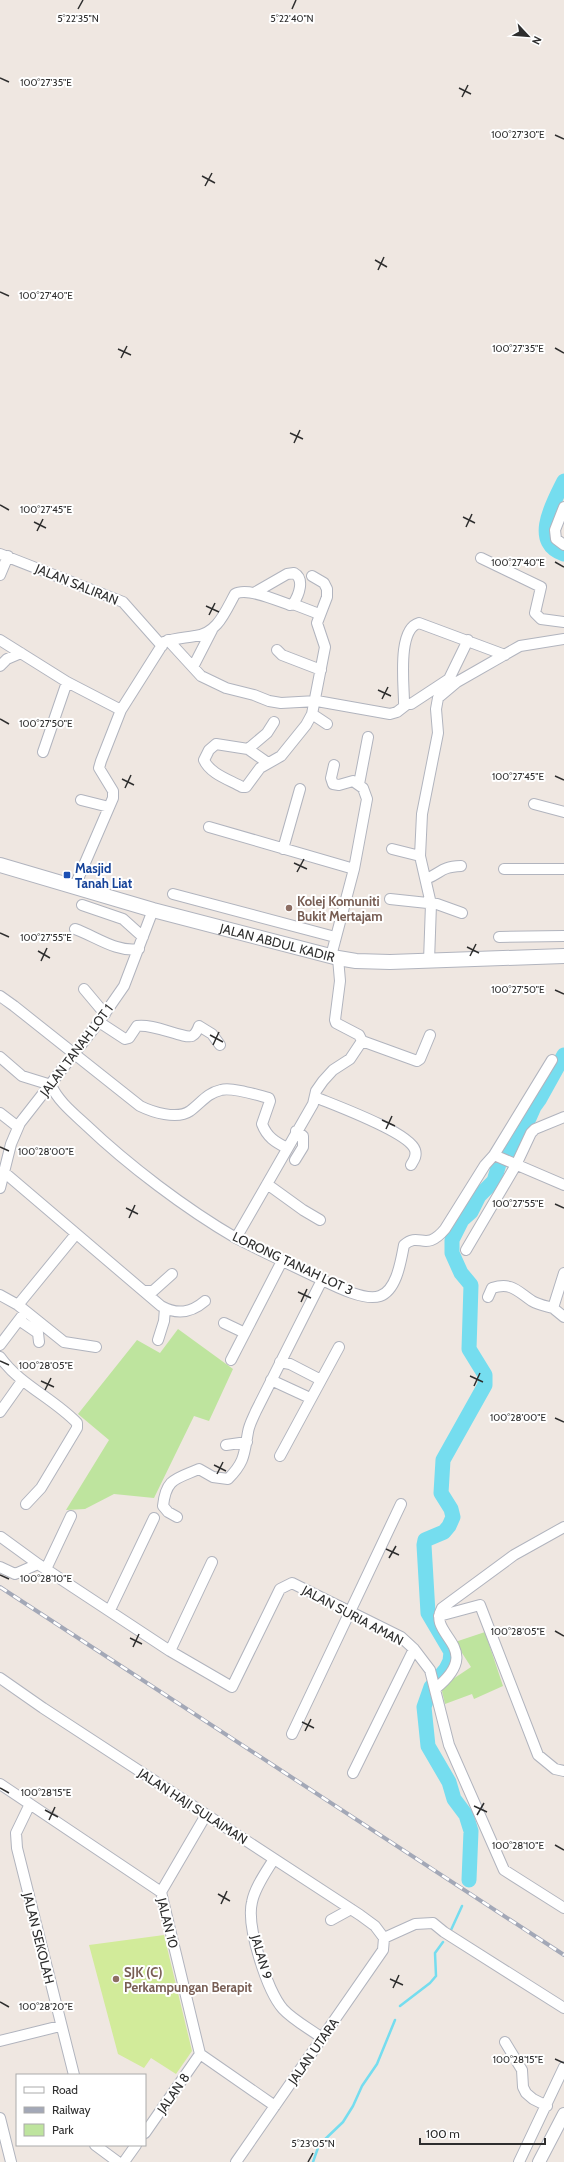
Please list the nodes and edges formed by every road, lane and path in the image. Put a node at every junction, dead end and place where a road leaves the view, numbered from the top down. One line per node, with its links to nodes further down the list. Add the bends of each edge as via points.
1 (564, 506): 2 (street, via 555,530 556,540)
2 (564, 545)
3 (4, 555): 5 (street); 15 (street, JALAN SALIRAN, via 123,602)
4 (481, 558): 10 (street, via 541,587 535,613 541,619)
5 (0, 575)
6 (312, 576): 9 (street, via 324,583 327,590 327,597)
7 (254, 593): 8 (street); 8 (street, via 286,574 294,573 301,581); 11 (street, via 247,591 235,594)
8 (293, 604): 9 (street)
9 (319, 614): 21 (street, via 317,623 325,648)
10 (564, 622)
11 (212, 630): 15 (street, via 198,636 174,638); 20 (street)
12 (564, 639): 18 (street, via 527,644)
13 (0, 640): 17 (street)
14 (468, 640): 18 (street); 23 (street); 25 (street, via 419,623 414,624 408,633 402,657)
15 (165, 643): 20 (street, JALAN SALIRAN); 26 (street)
16 (277, 650): 21 (street, via 282,655)
17 (21, 653): 19 (street, via 7,659); 22 (street)
18 (505, 655): 23 (street)
19 (0, 666)
20 (193, 667): 24 (street, via 201,676 212,682 270,701)
21 (321, 670): 24 (street)
22 (67, 682): 26 (street); 32 (street)
23 (452, 682): 25 (street, via 411,704); 44 (street, via 438,698 438,734 422,814)
24 (314, 701): 25 (street, via 390,714 397,712); 27 (street)
25 (406, 704)
26 (121, 710): 39 (street, via 99,768 113,791)
27 (312, 714): 29 (street); 33 (street, via 281,756)
28 (274, 722): 31 (street, via 267,733)
29 (327, 724)
30 (368, 737): 35 (street)
31 (248, 749): 33 (street); 33 (street, via 216,744 204,760 207,767 242,787 249,784 260,768)
32 (43, 752)
33 (268, 763)
34 (334, 765): 35 (street, via 331,778 333,784 353,781)
35 (359, 784): 47 (street, via 367,799)
36 (300, 789): 42 (street)
37 (81, 800): 39 (street)
38 (534, 804): 40 (street)
39 (109, 807): 51 (street)
40 (564, 812)
41 (209, 827): 42 (street)
42 (283, 849): 47 (street)
43 (392, 849): 44 (street)
44 (420, 856): 50 (street)
45 (0, 865): 51 (main road, JALAN ABDUL KADIR)
46 (461, 866): 50 (street, via 443,868)
47 (354, 868): 60 (street)
48 (504, 869): 49 (street)
49 (564, 869)
50 (426, 879): 54 (street)
51 (75, 886): 56 (main road, JALAN ABDUL KADIR)
52 (174, 894): 60 (street)
53 (390, 899): 54 (street)
54 (430, 904): 57 (street); 66 (street)
55 (82, 905): 62 (street, via 123,919)
56 (154, 910): 62 (street, JALAN TANAH LOT 1); 65 (main road, JALAN ABDUL KADIR)
57 (462, 913)
58 (75, 929): 63 (street, via 116,947)
59 (564, 936): 61 (street)
60 (335, 937): 65 (street)
61 (499, 937)
62 (143, 938): 63 (street, JALAN TANAH LOT 1)
63 (138, 949): 69 (street, JALAN TANAH LOT 1, via 124,986)
64 (564, 956): 66 (main road, JALAN ABDUL KADIR)
65 (334, 957): 66 (main road, JALAN ABDUL KADIR, via 356,961); 71 (street, via 340,981 336,1023 359,1035)
66 (429, 961)
67 (84, 989): 69 (street)
68 (0, 996): 73 (street)
69 (102, 1018): 72 (street, via 125,1039 129,1038 137,1026 152,1026 188,1036 195,1034 199,1026 212,1034); 73 (street, JALAN TANAH LOT 1)
70 (430, 1035): 71 (street, via 417,1061)
71 (362, 1041): 77 (street, via 350,1059 333,1070 323,1081)
72 (220, 1045)
73 (74, 1053): 76 (street, JALAN TANAH LOT 1); 82 (street, via 140,1106 152,1111 170,1114 189,1112 207,1096 221,1090 230,1089 269,1098 262,1124 274,1141)
74 (0, 1057): 76 (street, via 22,1076)
75 (552, 1060): 84 (street, LORONG TANAH LOT 3)
76 (50, 1085): 80 (street, JALAN TANAH LOT 1); 92 (street, LORONG TANAH LOT 3, via 56,1096 101,1140 196,1213)
77 (315, 1097): 81 (street); 85 (street, via 364,1116 407,1140 415,1150 415,1158)
78 (0, 1114): 80 (street)
79 (564, 1117): 84 (street, via 535,1129)
80 (18, 1127): 86 (street, JALAN TANAH LOT 1, via 11,1144)
81 (296, 1131): 82 (street); 83 (street, via 303,1136 304,1142)
82 (287, 1148): 87 (street)
83 (295, 1160)
84 (505, 1160): 88 (street); 93 (street); 97 (street, LORONG TANAH LOT 3, via 485,1165 437,1238 432,1241 413,1239 404,1245 398,1272 381,1296 366,1297)
85 (411, 1165)
86 (5, 1173): 89 (street, JALAN TANAH LOT 1); 91 (street)
87 (267, 1184): 90 (street); 92 (street)
88 (564, 1185)
89 (0, 1188)
90 (320, 1220)
91 (76, 1234): 98 (street); 104 (street)
92 (236, 1238): 94 (street, LORONG TANAH LOT 3)
93 (466, 1250)
94 (282, 1261): 97 (street, LORONG TANAH LOT 3); 107 (street)
95 (564, 1273): 103 (street)
96 (172, 1274): 98 (street, via 152,1291)
97 (322, 1280): 115 (street)
98 (145, 1291): 102 (street)
99 (0, 1295): 104 (street)
100 (488, 1297): 103 (street, via 492,1288 507,1286 516,1288 542,1306)
101 (205, 1301): 102 (street, via 189,1312 170,1311)
102 (165, 1308): 108 (street)
103 (553, 1308): 105 (street)
104 (21, 1312): 109 (street, via 38,1333); 110 (street); 111 (street, via 64,1342)
105 (564, 1317)
106 (224, 1323): 107 (street)
107 (245, 1333): 114 (street)
108 (158, 1340)
109 (39, 1342)
110 (0, 1344)
111 (96, 1347)
112 (339, 1347): 117 (street)
113 (0, 1357): 118 (street)
114 (231, 1360)
115 (280, 1362): 116 (street); 117 (street, via 290,1364)
116 (271, 1380): 119 (street); 121 (street, via 248,1430)
117 (321, 1380): 119 (street)
118 (22, 1381): 120 (street); 124 (street, via 38,1390 77,1423 77,1428 41,1488)
119 (310, 1398): 123 (street)
120 (0, 1412)
121 (247, 1442): 122 (street); 127 (street, via 239,1468 228,1479 213,1477 199,1469 170,1482 164,1493 163,1506)
122 (226, 1444)
123 (280, 1456)
124 (26, 1504)
125 (402, 1504): 135 (street)
126 (71, 1516): 132 (street)
127 (177, 1516)
128 (154, 1518): 134 (street)
129 (564, 1527): 136 (street, via 514,1555 442,1608)
130 (1, 1537): 132 (street)
131 (212, 1562): 138 (street)
132 (42, 1566): 133 (street, via 15,1574); 134 (street)
133 (0, 1567)
134 (110, 1610): 138 (street)
135 (350, 1612): 137 (street, JALAN SURIA AMAN, via 401,1637); 138 (street, JALAN SURIA AMAN, via 292,1583 280,1589 232,1687); 141 (street)
136 (439, 1616): 140 (street, via 439,1621 456,1650 457,1660 449,1678); 142 (street, via 480,1605 538,1755 556,1769)
137 (414, 1649): 140 (street, JALAN SURIA AMAN, via 430,1670); 143 (street)
138 (170, 1651)
139 (2, 1683): 146 (street, JALAN HAJI SULAIMAN)
140 (435, 1690): 149 (street, JALAN SURIA AMAN, via 449,1745 504,1870)
141 (292, 1734)
142 (564, 1771)
143 (353, 1773)
144 (0, 1784): 145 (street, JALAN 10)
145 (30, 1804): 148 (street, JALAN 10); 154 (street, JALAN SEKOLAH, via 16,1833 17,1848)
146 (206, 1815): 147 (street, JALAN HAJI SULAIMAN); 148 (street)
147 (274, 1859): 150 (street, JALAN HAJI SULAIMAN); 155 (street, JALAN 9, via 251,1903 258,1953 277,2002 284,2011)
148 (160, 1892): 158 (street, JALAN 10)
149 (564, 1908)
150 (351, 1909): 151 (street); 152 (street, JALAN HAJI SULAIMAN, via 375,1926)
151 (331, 1920)
152 (384, 1938): 153 (street, via 415,1924 433,1923); 155 (street, JALAN UTARA, via 383,1950)
153 (564, 2008)
154 (60, 2026): 156 (street); 160 (street, JALAN SEKOLAH)
155 (322, 2038): 161 (street, JALAN UTARA)
156 (0, 2041)
157 (505, 2042): 162 (street, via 522,2070 526,2093)
158 (200, 2054): 161 (street); 165 (street, JALAN 8)
159 (564, 2067): 162 (street)
160 (74, 2074)
161 (275, 2106): 171 (street, JALAN UTARA)
162 (547, 2106): 172 (street)
163 (564, 2114): 173 (street)
164 (0, 2118): 168 (street)
165 (146, 2132)
166 (96, 2146): 169 (street)
167 (135, 2146): 170 (street)
168 (11, 2162)
169 (118, 2162)
170 (124, 2162)
171 (236, 2162)
172 (519, 2162)
173 (539, 2162)

